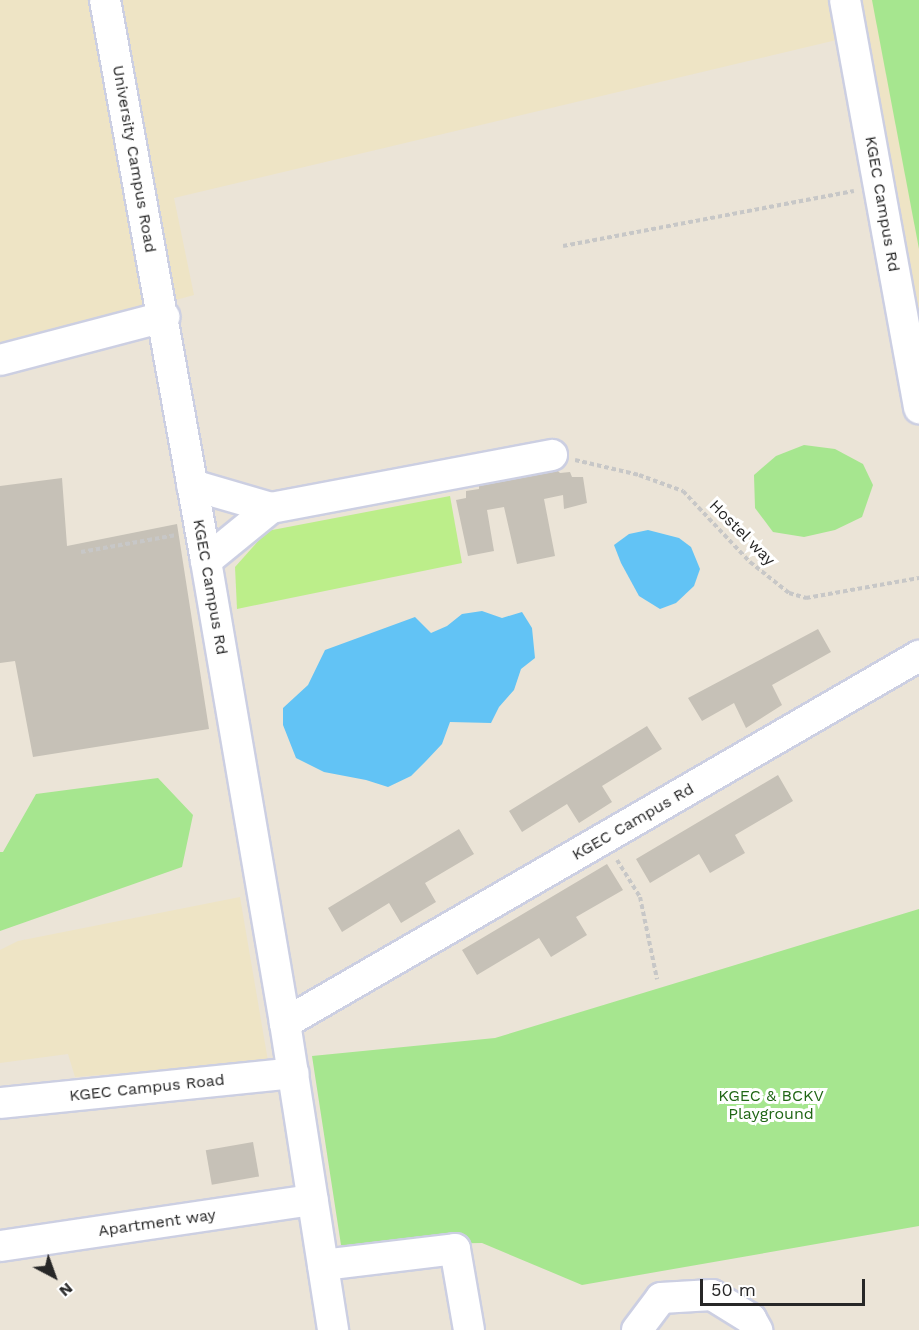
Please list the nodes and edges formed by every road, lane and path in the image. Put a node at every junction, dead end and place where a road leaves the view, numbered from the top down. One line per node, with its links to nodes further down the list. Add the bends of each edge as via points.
1 (105, 0): 5 (street, University Campus Road)
2 (845, 0): 3 (street, KGEC Campus Rd)
3 (879, 186): 4 (path); 7 (street, KGEC Campus Rd)
4 (563, 246)
5 (164, 317): 6 (street); 9 (street, KGEC Campus Rd)
6 (0, 360)
7 (919, 408)
8 (552, 455): 10 (street); 14 (path, Hostel way, via 639,475 683,490 750,562 789,593 806,598)
9 (192, 485): 10 (street); 11 (street, KGEC Campus Rd)
10 (271, 508): 13 (street)
11 (201, 531): 12 (path); 13 (street, KGEC Campus Rd)
12 (81, 552)
13 (206, 561): 18 (street, KGEC Campus Rd)
14 (919, 578)
15 (919, 656): 16 (street, KGEC Campus Rd)
16 (604, 839): 17 (path, via 640,897); 18 (street, KGEC Campus Rd)
17 (657, 979)
18 (285, 1023): 19 (street, KGEC Campus Rd)
19 (293, 1073): 20 (street, KGEC Campus Road); 21 (street, KGEC Campus Rd)
20 (0, 1103)
21 (313, 1200): 22 (street, Apartment way); 23 (street, KGEC Campus Rd)
22 (0, 1246)
23 (323, 1265): 24 (street, KGEC Campus Rd); 25 (street, via 455,1250)
24 (333, 1330)
25 (469, 1330)
26 (637, 1330): 27 (street, via 661,1298 712,1295 751,1319)
27 (757, 1330)

